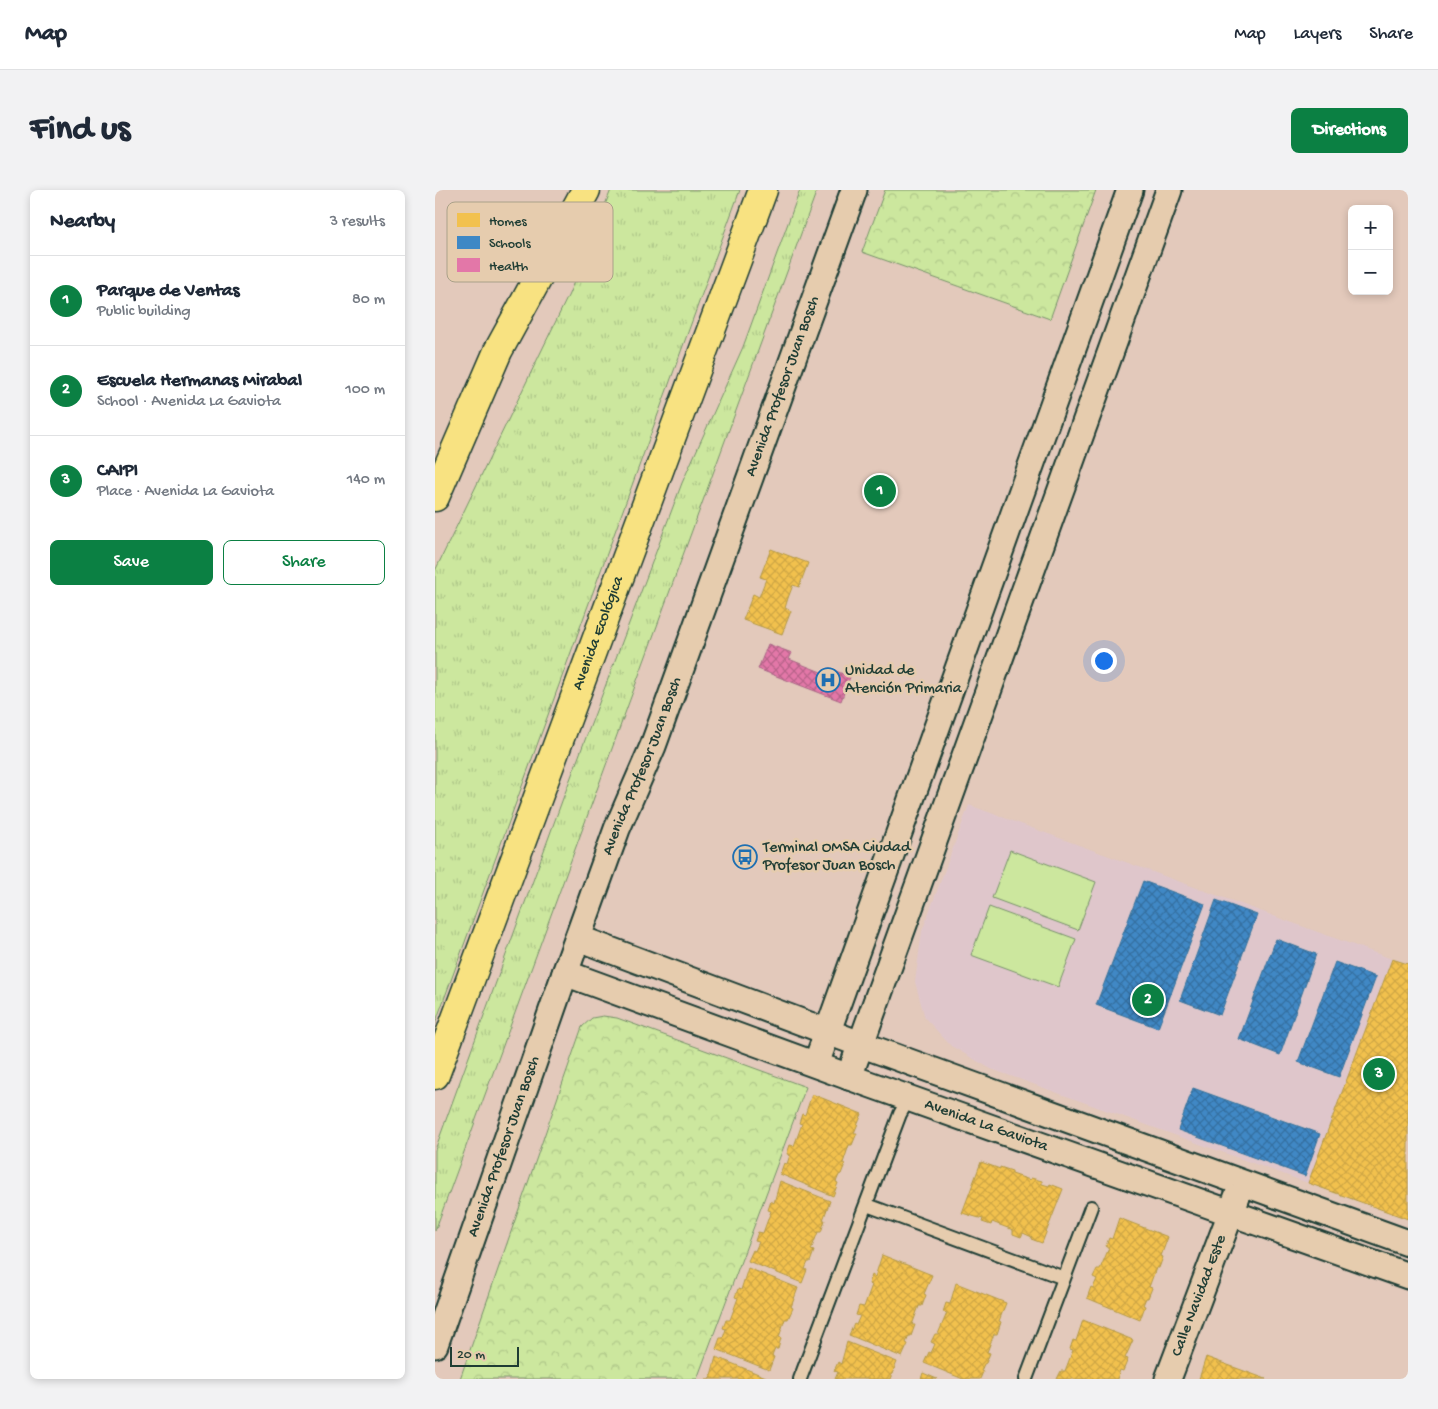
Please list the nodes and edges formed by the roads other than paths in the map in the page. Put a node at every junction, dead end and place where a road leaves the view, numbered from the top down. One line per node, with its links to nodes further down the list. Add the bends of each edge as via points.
1 (586, 190): 6 (main road)
2 (763, 190): 14 (main road, Avenida Ecológica)
3 (854, 190): 9 (street, Avenida Profesor Juan Bosch, via 653,746 617,828)
4 (1130, 190): 11 (street)
5 (1169, 190): 12 (street)
6 (579, 202)
7 (536, 282): 8 (main road, via 498,351)
8 (435, 497)
9 (578, 938): 10 (street, Avenida Profesor Juan Bosch); 11 (street, Avenida La Gaviota)
10 (565, 973): 13 (street, Avenida La Gaviota); 24 (street, Avenida Profesor Juan Bosch)
11 (826, 1032): 12 (street, Avenida La Gaviota); 13 (street)
12 (860, 1044): 15 (street); 17 (street, Avenida La Gaviota)
13 (816, 1064): 15 (street, Avenida La Gaviota)
14 (435, 1075)
15 (849, 1077): 16 (street, Avenida La Gaviota)
16 (909, 1098): 18 (lane, via 900,1114); 20 (street, Avenida La Gaviota)
17 (1243, 1184): 20 (street, Calle Navidad Este); 21 (street, Avenida La Gaviota)
18 (867, 1205): 23 (lane); 25 (lane)
19 (1091, 1207): 23 (lane)
20 (1231, 1212): 22 (street, Avenida La Gaviota); 27 (street, Calle Navidad Este)
21 (1408, 1243)
22 (1408, 1276)
23 (1064, 1278): 26 (lane)
24 (435, 1345)
25 (799, 1379)
26 (1026, 1379)
27 (1168, 1379)

